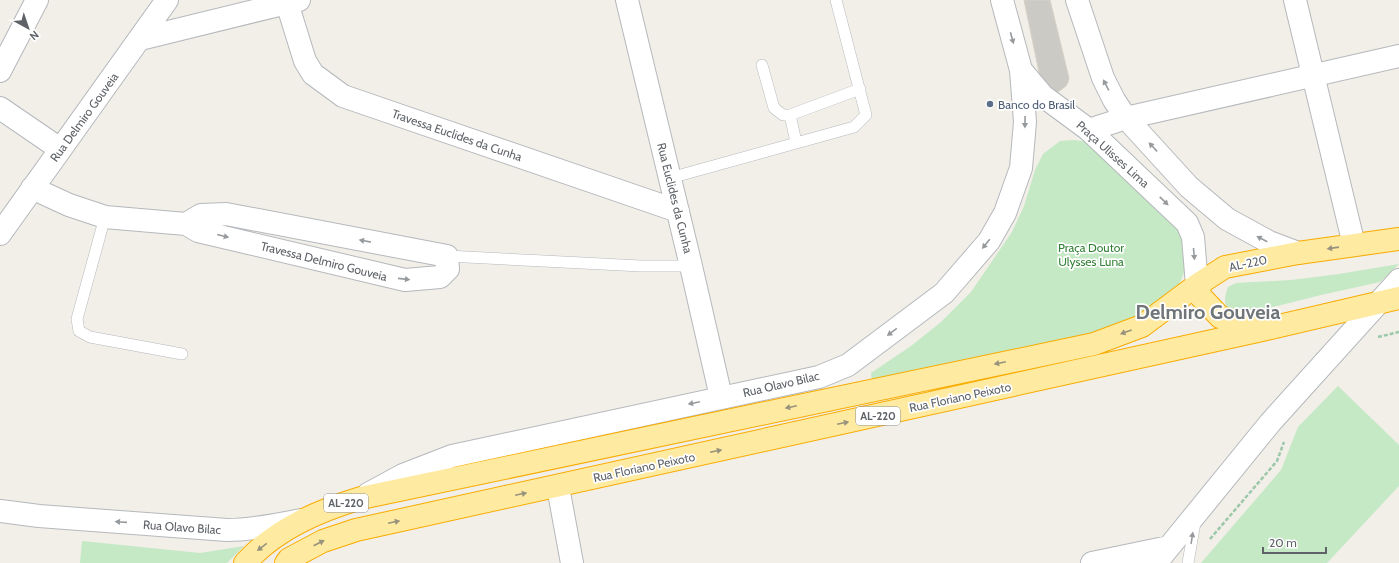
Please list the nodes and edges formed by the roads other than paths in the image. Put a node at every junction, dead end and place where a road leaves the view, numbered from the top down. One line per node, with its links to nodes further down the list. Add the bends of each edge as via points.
1 (37, 0): 13 (street)
2 (167, 0): 9 (street, Rua Delmiro Gouveia)
3 (627, 0): 22 (street, Rua Euclides da Cunha)
4 (836, 0): 15 (lane)
5 (1002, 0): 12 (street, Praça Ulisses Lima, one-way to 12)
6 (1077, 0): 18 (street, one-way to 6, via 1103,78)
7 (1295, 0): 14 (street)
8 (293, 1): 9 (street); 24 (street, Travessa Euclides da Cunha, via 306,61 312,74 343,96)
9 (140, 39): 21 (street, Rua Delmiro Gouveia)
10 (1399, 56): 14 (street)
11 (762, 65): 17 (lane, via 774,108 783,115)
12 (1021, 70): 19 (street, Praça Ulisses Lima, via 1043,96); 39 (street, Rua Olavo Bilac, one-way to 39, via 1025,122 1021,168 1005,213 989,241 944,293 848,365 819,377)
13 (0, 71)
14 (1314, 75): 18 (street); 29 (street)
15 (860, 89): 17 (lane); 20 (lane, via 866,115 854,127)
16 (0, 108): 21 (street)
17 (790, 115): 20 (lane)
18 (1126, 118): 19 (street); 30 (street, one-way to 18, via 1269,242 1227,220 1189,187)
19 (1089, 130): 34 (street, Praça Ulisses Lima, one-way to 34, via 1187,223 1193,237)
20 (796, 142): 22 (lane)
21 (60, 149): 23 (street, Rua Delmiro Gouveia)
22 (670, 178): 24 (street, Rua Euclides da Cunha)
23 (32, 188): 25 (street, Travessa Delmiro Gouveia, via 69,205); 27 (street, Rua Delmiro Gouveia)
24 (678, 211): 32 (street, Rua Euclides da Cunha)
25 (106, 217): 26 (street, Travessa Delmiro Gouveia); 38 (lane, via 77,319 79,331 90,337)
26 (186, 224): 31 (street, Travessa Delmiro Gouveia, one-way to 26, via 226,214 202,215); 31 (street, Travessa Delmiro Gouveia, one-way to 31, via 198,231 405,280 440,278 448,269)
27 (0, 234)
28 (1399, 239): 29 (highway, AL-220 / AL-220)
29 (1354, 245): 30 (highway, AL-220 / AL-220, one-way to 30)
30 (1298, 253): 34 (highway, AL-220 / AL-220, via 1225,267)
31 (447, 256): 32 (lane, Travessa Delmiro Gouveia, via 641,266)
32 (691, 266): 39 (street, Rua Euclides da Cunha)
33 (1399, 280): 36 (street)
34 (1197, 285): 37 (highway, via 1201,297 1220,317); 41 (highway, AL-220 / AL-220, one-way to 41, via 1142,326 1094,344)
35 (1399, 298): 36 (highway, Rua Floriano Peixoto / AL-220)
36 (1378, 303): 37 (highway, Rua Floriano Peixoto / AL-220); 44 (street, via 1270,423)
37 (1262, 330): 40 (highway, Rua Floriano Peixoto / AL-220, one-way to 37)
38 (182, 354)
39 (721, 397): 42 (street, Rua Olavo Bilac, one-way to 42, via 452,456 403,475)
40 (558, 486): 48 (highway, Rua Floriano Peixoto / AL-220, one-way to 40, via 323,540 356,530); 49 (street)
41 (388, 492): 42 (highway, Rua Olavo Bilac / AL-220)
42 (361, 498): 45 (highway, Rua Olavo Bilac / AL-220)
43 (0, 511): 45 (street, Rua Olavo Bilac, one-way to 43, via 267,527 227,530)
44 (1196, 514): 46 (street); 51 (lane, one-way to 44)
45 (305, 519): 47 (highway, AL-220, one-way to 47, via 284,530 256,551)
46 (1162, 555): 50 (street)
47 (245, 563)
48 (286, 563)
49 (572, 563)
50 (1092, 563)
51 (1188, 563)

